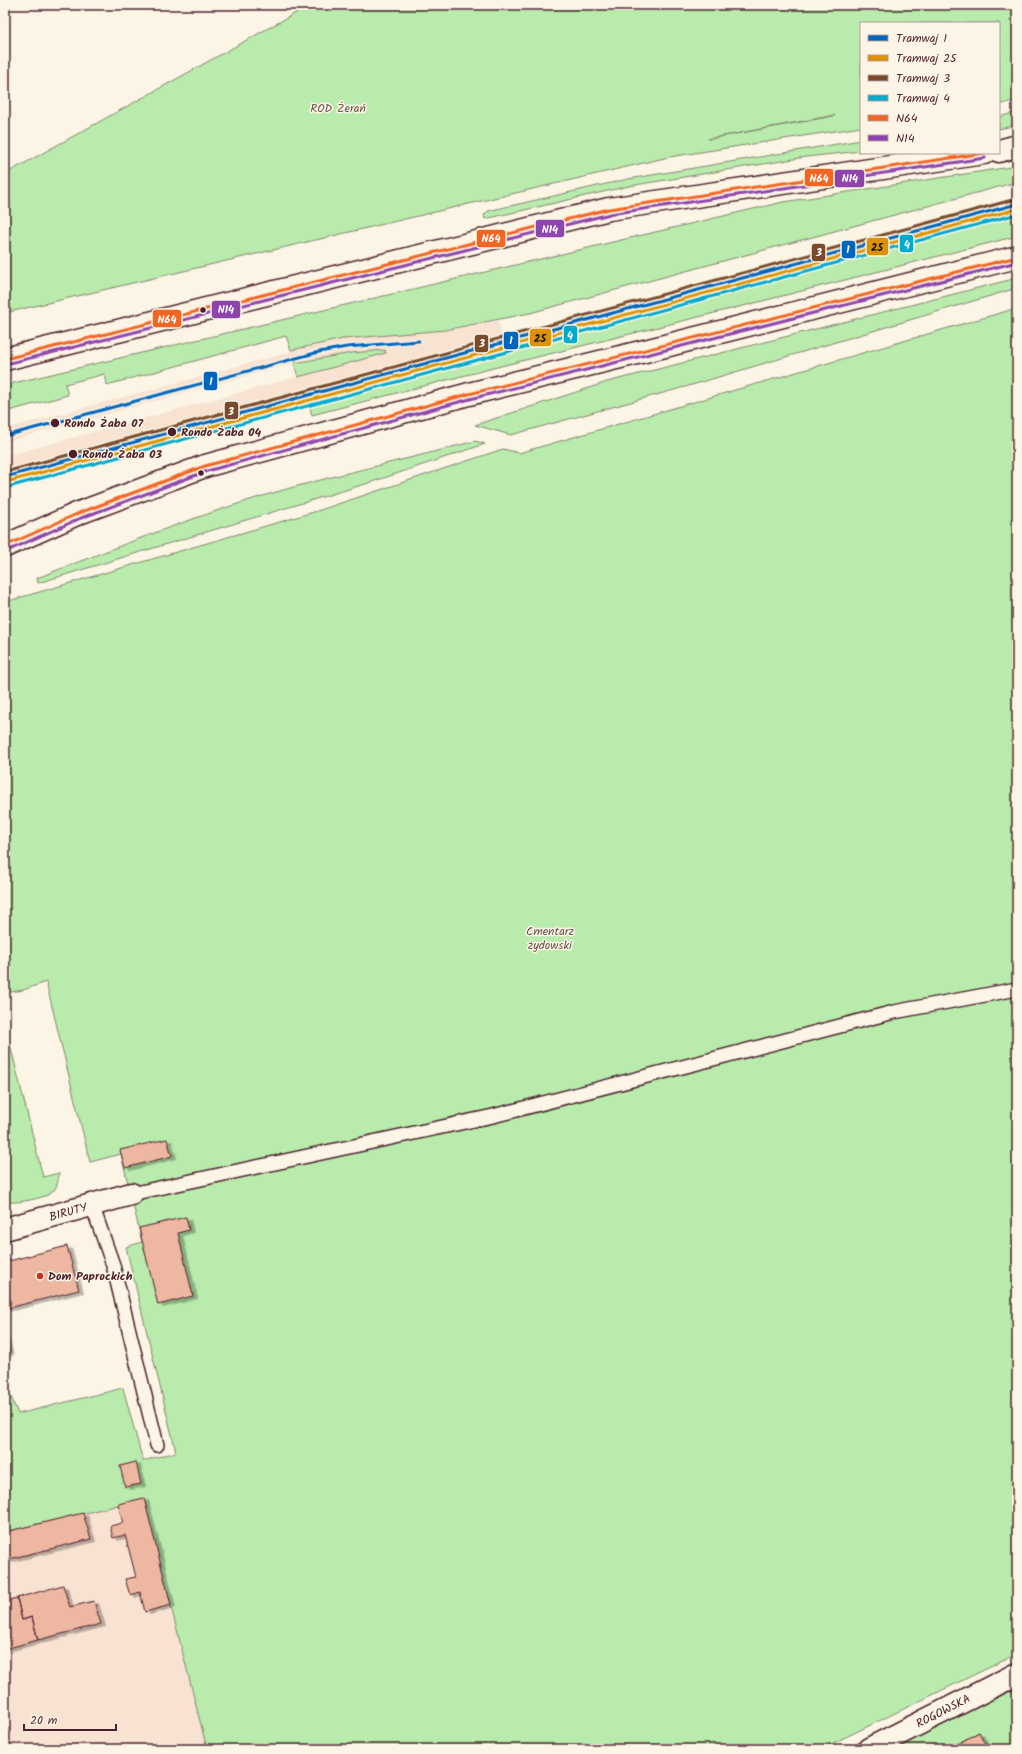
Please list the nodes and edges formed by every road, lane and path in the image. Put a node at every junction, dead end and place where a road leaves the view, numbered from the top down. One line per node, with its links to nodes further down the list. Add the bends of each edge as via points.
1 (1017, 146): 2 (main road)
2 (1000, 151)
3 (977, 154): 5 (main road, via 609,210)
4 (1017, 256): 6 (main road, via 469,394 205,466 79,513)
5 (5, 359)
6 (5, 546)
7 (1017, 988): 8 (lane, via 894,1012 493,1116)
8 (130, 1194): 9 (main road, BIRUTY)
9 (92, 1205): 10 (main road, BIRUTY); 11 (lane, via 113,1265)
10 (5, 1229)
11 (157, 1445)
12 (1017, 1674): 13 (main road, ROGOWSKA)
13 (869, 1749)

